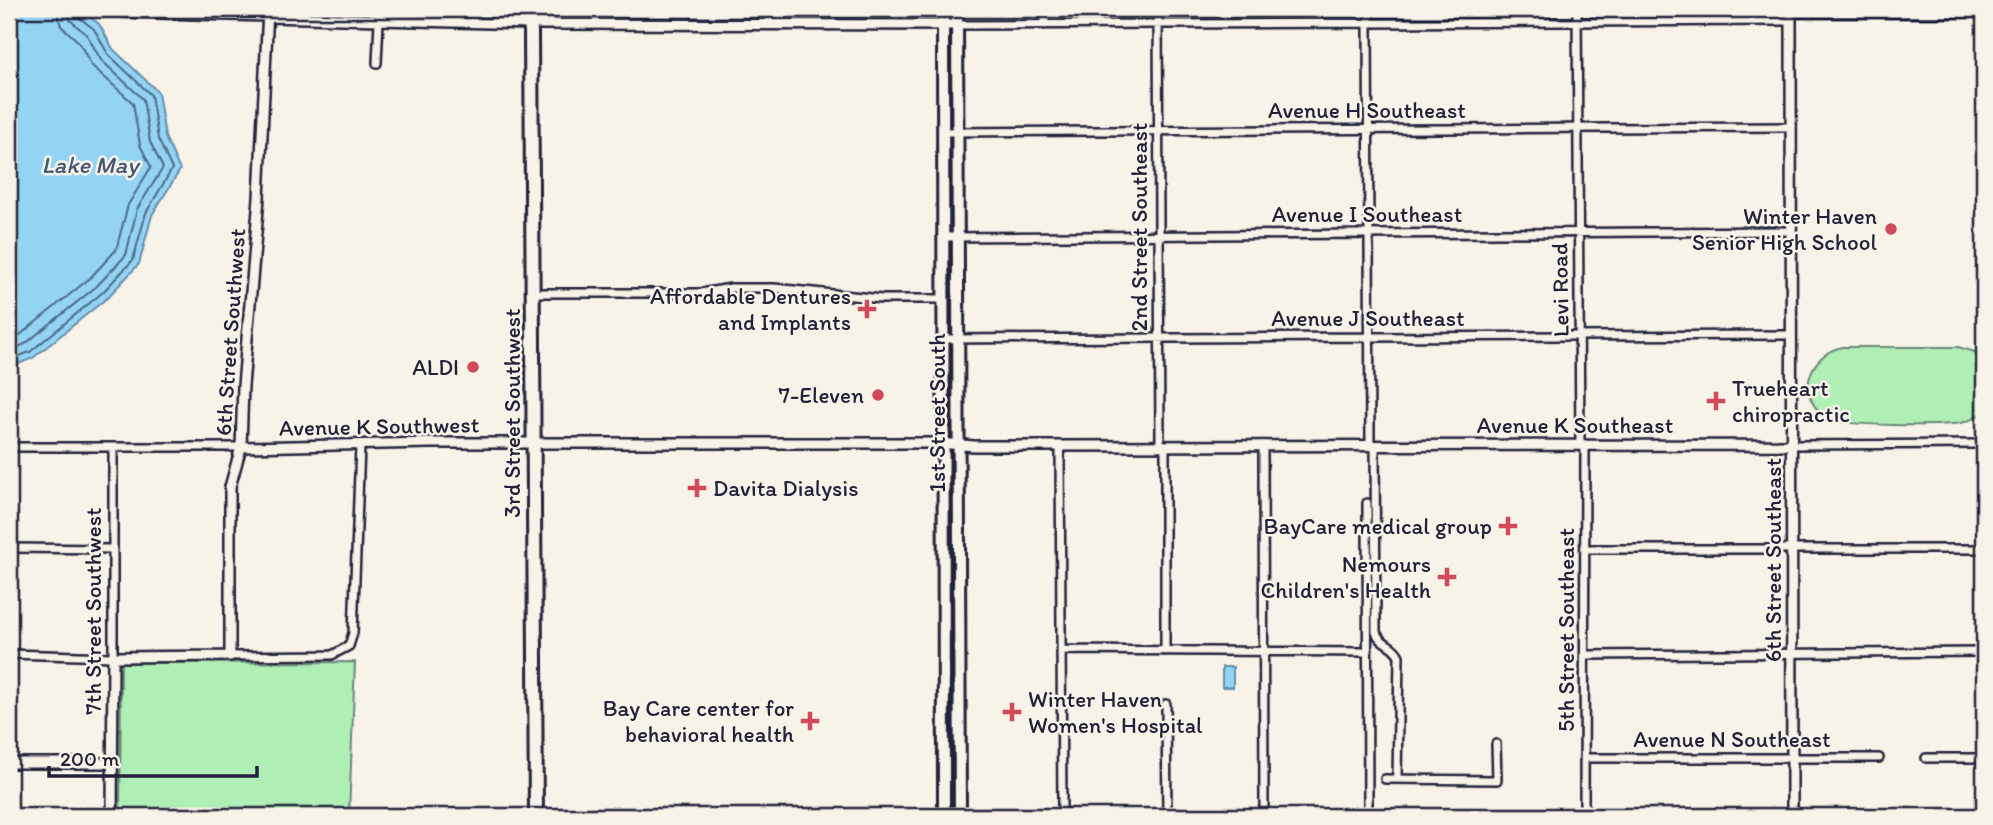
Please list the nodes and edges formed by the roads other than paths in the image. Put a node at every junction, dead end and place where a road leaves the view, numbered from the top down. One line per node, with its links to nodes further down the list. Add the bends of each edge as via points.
1 (116, 9): 11 (street, via 124,13)
2 (379, 9): 14 (street)
3 (531, 9): 16 (highway, 3rd Street Southwest)
4 (769, 9): 19 (street)
5 (943, 9): 20 (main road, 1st Street South)
6 (957, 9): 21 (main road, 1st Street South)
7 (1045, 9): 22 (street)
8 (1158, 9): 17 (street, 2nd Street Southeast)
9 (1371, 9): 18 (street)
10 (1577, 9): 15 (street)
11 (268, 13): 14 (street); 56 (street, 6th Street Southwest)
12 (1984, 13): 13 (street)
13 (1791, 14): 15 (street); 24 (street, 6th Street Southeast)
14 (379, 21): 16 (street); 23 (street)
15 (1577, 21): 18 (street); 28 (street)
16 (531, 24): 19 (street); 36 (highway, 3rd Street Southwest)
17 (1158, 24): 18 (street); 22 (street); 26 (street, 2nd Street Southeast)
18 (1368, 24): 25 (street)
19 (769, 25): 20 (street)
20 (943, 25): 21 (street); 29 (main road, 1st Street South)
21 (957, 25): 22 (street); 27 (main road, 1st Street South)
22 (1045, 25)
23 (377, 63)
24 (1791, 127): 28 (street, Avenue H Southeast); 31 (street, 6th Street Southeast)
25 (1368, 129): 26 (street, Avenue H Southeast); 28 (street, Avenue H Southeast); 32 (street)
26 (1158, 130): 27 (street, Avenue H Southeast); 33 (street, 2nd Street Southeast)
27 (958, 131): 29 (street, Avenue H Southeast); 34 (main road, 1st Street South)
28 (1578, 131): 30 (street, Levi Road)
29 (944, 132): 35 (main road, 1st Street South)
30 (1579, 231): 31 (street, Avenue I Southeast); 32 (street, Avenue I Southeast); 40 (street, Levi Road)
31 (1791, 231): 38 (street, 6th Street Southeast)
32 (1368, 233): 33 (street, Avenue I Southeast); 39 (street)
33 (1159, 234): 34 (street, Avenue I Southeast); 43 (street, 2nd Street Southeast)
34 (956, 236): 35 (street, Avenue I Southeast); 42 (main road, 1st Street South)
35 (944, 237): 37 (main road, 1st Street South)
36 (532, 293): 37 (street, via 774,288 882,299); 45 (highway, 3rd Street Southwest)
37 (944, 299): 41 (main road, 1st Street South)
38 (1791, 335): 40 (street, Avenue J Southeast); 51 (street, 6th Street Southeast)
39 (1369, 337): 40 (street, Avenue J Southeast); 43 (street, Avenue J Southeast); 50 (street)
40 (1580, 337): 46 (street, Levi Road)
41 (944, 339): 42 (street, Avenue J Southeast); 44 (main road, 1st Street South)
42 (958, 339): 43 (street, Avenue J Southeast); 53 (main road, 1st Street South)
43 (1159, 339): 48 (street, 2nd Street Southeast)
44 (944, 443): 45 (street, Avenue K Southwest); 53 (street, Avenue K Southwest); 87 (main road, 1st Street South)
45 (533, 444): 52 (street, Avenue K Southwest); 86 (highway, 3rd Street Southwest)
46 (1583, 444): 50 (street, Avenue K Southeast); 51 (street, Avenue K Southeast); 61 (street, 5th Street Southeast)
47 (1984, 444): 51 (street, Avenue K Southeast)
48 (1163, 445): 49 (street, Avenue K Southeast); 54 (street, Avenue K Southeast); 65 (street)
49 (1263, 445): 50 (street, Avenue K Southeast); 66 (street)
50 (1373, 445): 84 (street, via 1376,632 1399,656)
51 (1792, 445): 62 (street, 6th Street Southeast)
52 (360, 446): 56 (street, Avenue K Southwest); 72 (street, via 353,633 346,649 332,655)
53 (959, 446): 54 (street, Avenue K Southeast); 88 (main road, 1st Street South)
54 (1060, 446): 64 (street)
55 (9, 447): 57 (street, Avenue K Southwest)
56 (241, 447): 57 (street, Avenue K Southwest); 72 (street, 6th Street Southwest, via 230,488)
57 (113, 448): 60 (street, 7th Street Southwest)
58 (1367, 503): 67 (street)
59 (9, 548): 60 (street)
60 (113, 549): 73 (street, 7th Street Southwest)
61 (1585, 549): 62 (street); 71 (street, 5th Street Southeast)
62 (1792, 549): 63 (street); 70 (street, 6th Street Southeast)
63 (1984, 549)
64 (1061, 650): 65 (street); 89 (street)
65 (1166, 651): 66 (street)
66 (1263, 651): 67 (street); 91 (street)
67 (1367, 652): 92 (street)
68 (1984, 652): 70 (street)
69 (9, 654): 73 (street)
70 (1792, 654): 71 (street); 76 (street, 6th Street Southeast)
71 (1585, 655): 77 (street, 5th Street Southeast)
72 (230, 656): 73 (street)
73 (113, 657): 82 (street, 7th Street Southwest)
74 (1166, 704): 90 (street)
75 (1496, 744): 84 (street, via 1497,780)
76 (1792, 757): 77 (street, Avenue N Southeast); 78 (street, Avenue N Southeast); 94 (street, 6th Street Southeast)
77 (1584, 758): 93 (street, 5th Street Southeast)
78 (1879, 758)
79 (1926, 758): 80 (street)
80 (1984, 758)
81 (9, 763): 82 (street)
82 (112, 764): 85 (street, 7th Street Southwest)
83 (1385, 779): 84 (street)
84 (1397, 779)
85 (112, 816)
86 (536, 816)
87 (944, 816)
88 (960, 816)
89 (1062, 816)
90 (1167, 816)
91 (1265, 816)
92 (1368, 816)
93 (1584, 816)
94 (1792, 816)

